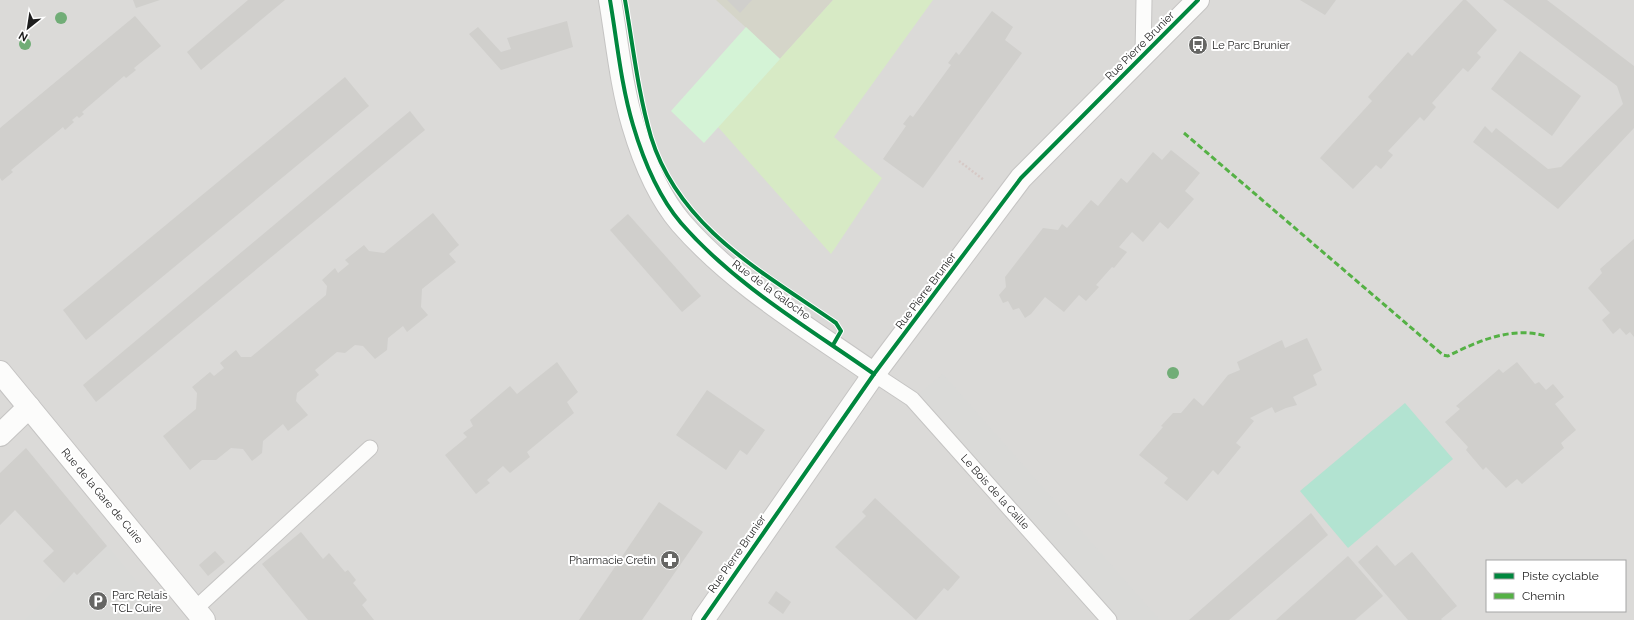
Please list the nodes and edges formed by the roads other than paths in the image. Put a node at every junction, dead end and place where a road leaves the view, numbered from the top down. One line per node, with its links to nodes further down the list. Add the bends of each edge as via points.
1 (610, 0): 6 (street, Rue de la Galoche, via 633,125 658,188 680,222 720,264)
2 (1144, 0): 4 (lane)
3 (1198, 0): 4 (street, Rue Pierre Brunier)
4 (1143, 55): 6 (street, Rue Pierre Brunier, via 1021,178)
5 (0, 372): 7 (street, Rue de la Gare de Cuire)
6 (874, 374): 11 (street, Rue Pierre Brunier); 12 (lane, Le Bois de la Caille, via 912,399)
7 (28, 407): 8 (street); 10 (street, Rue de la Gare de Cuire)
8 (0, 435)
9 (370, 448): 10 (lane)
10 (199, 614)
11 (702, 620)
12 (1109, 620)

